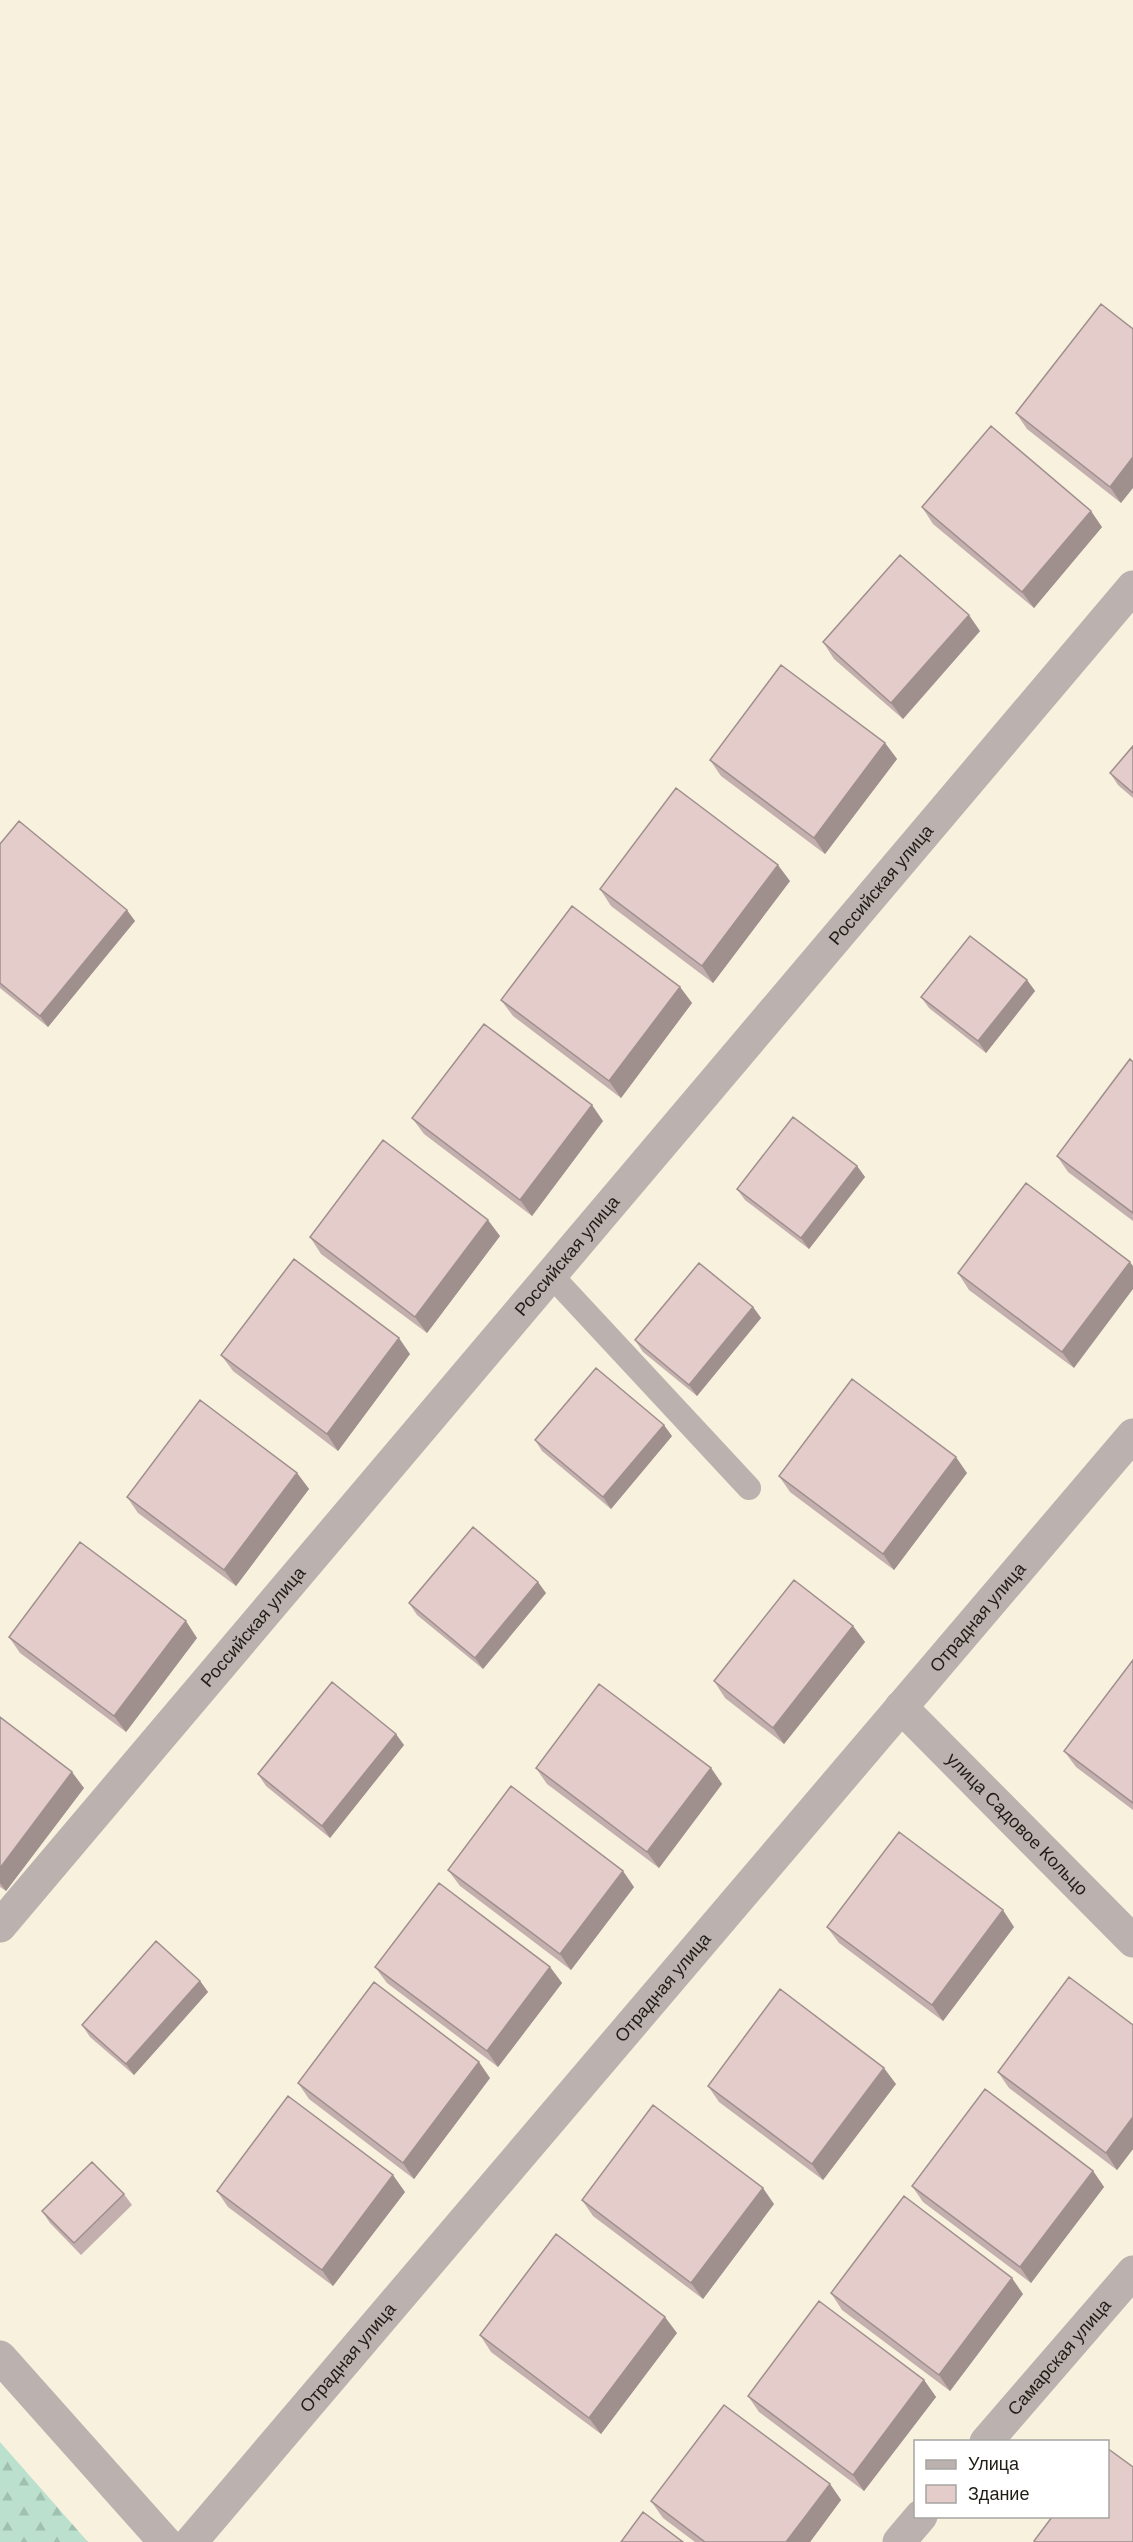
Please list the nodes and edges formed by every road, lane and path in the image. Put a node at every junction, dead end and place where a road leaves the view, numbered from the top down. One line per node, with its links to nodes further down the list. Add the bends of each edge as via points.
1 (1133, 587): 2 (street, Российская улица)
2 (550, 1274): 4 (lane); 6 (street, Российская улица)
3 (1133, 1435): 5 (street, Отрадная улица)
4 (749, 1488)
5 (901, 1707): 7 (street, улица Садовое Кольцо); 13 (street, Отрадная улица)
6 (0, 1926)
7 (1133, 1941)
8 (1133, 2272): 10 (street, Самарская улица)
9 (0, 2357): 12 (street)
10 (988, 2440)
11 (920, 2518): 14 (street)
12 (165, 2542)
13 (191, 2542)
14 (899, 2542)

